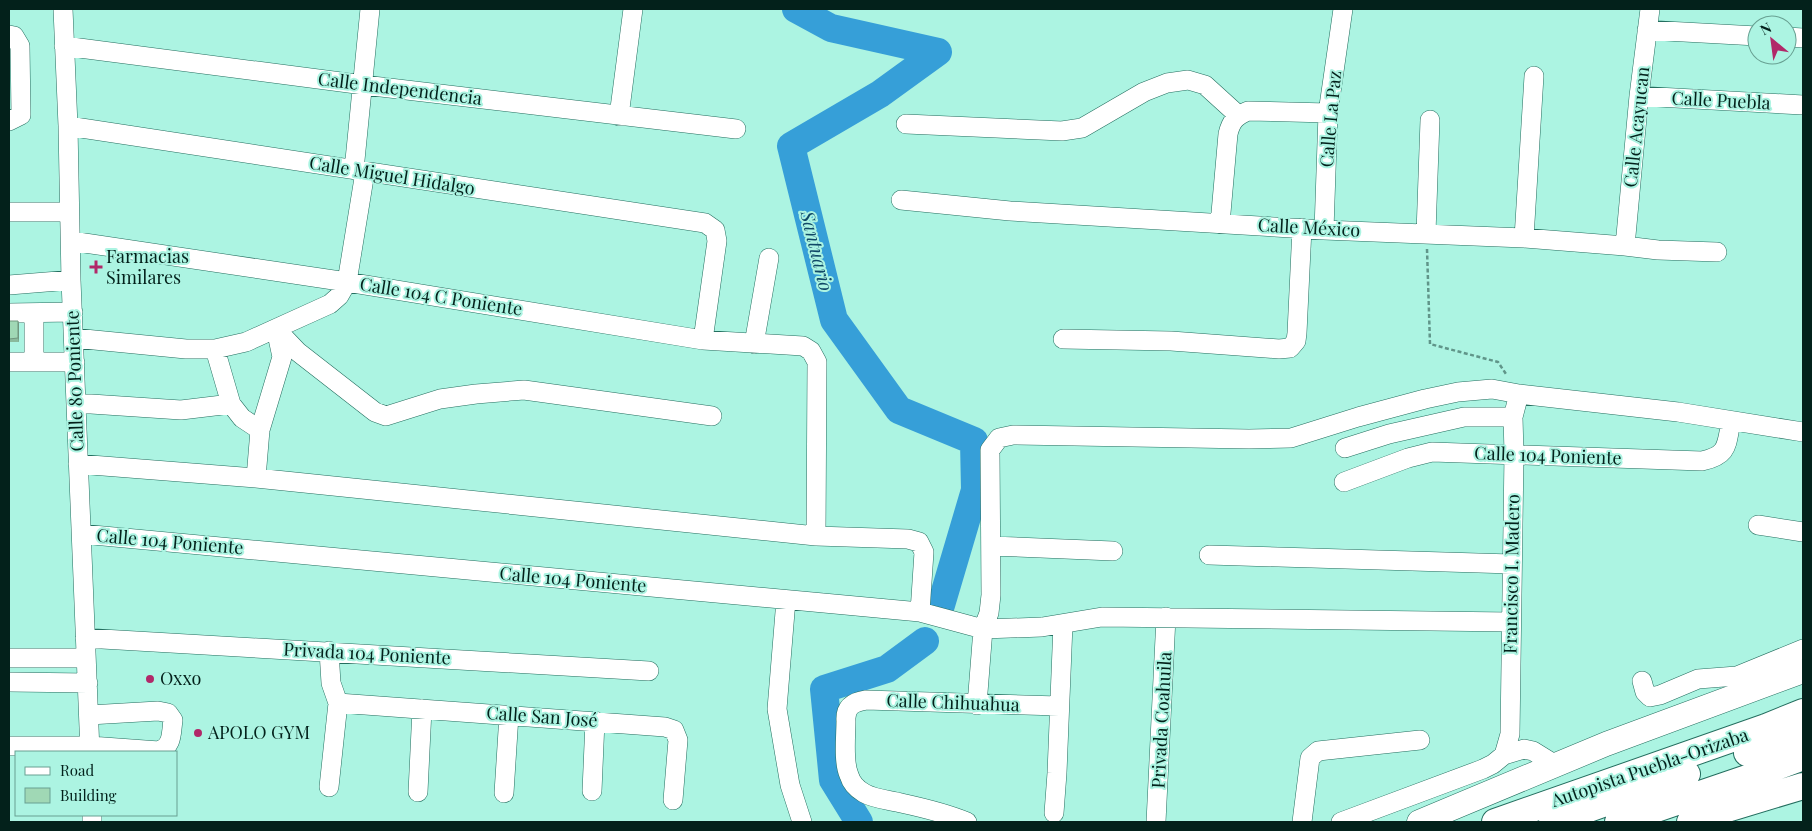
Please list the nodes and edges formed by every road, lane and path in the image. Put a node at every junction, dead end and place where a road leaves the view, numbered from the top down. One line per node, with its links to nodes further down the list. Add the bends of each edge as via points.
1 (63, 9): 9 (street, Calle 80 Poniente)
2 (370, 9): 11 (street)
3 (632, 9): 15 (street)
4 (1343, 9): 14 (street, Calle La Paz)
5 (1650, 9): 6 (street, Calle Acayucan)
6 (1648, 30): 7 (street); 12 (street, Calle Acayucan)
7 (1747, 35)
8 (14, 40): 16 (street)
9 (64, 46): 11 (street, Calle Independencia); 20 (street, Calle 80 Poniente)
10 (1534, 76): 30 (street)
11 (364, 85): 15 (street, Calle Independencia); 22 (street)
12 (1639, 96): 13 (street, Calle Puebla); 32 (street, Calle Acayucan)
13 (1803, 105)
14 (1328, 113): 17 (street, via 1248,111); 28 (street, Calle La Paz)
15 (619, 116): 21 (street, Calle Independencia)
16 (15, 118)
17 (1235, 119): 19 (street, via 1206,85 1188,80 1167,83 1144,92 1082,128 1062,131); 26 (street, via 1228,134)
18 (1430, 120): 29 (street)
19 (906, 124)
20 (68, 126): 22 (street, Calle Miguel Hidalgo); 25 (street, Calle 80 Poniente)
21 (736, 129)
22 (360, 171): 36 (street); 44 (street, Calle Miguel Hidalgo, via 705,223 715,230 717,241)
23 (901, 200): 26 (street, Calle México, via 1010,211)
24 (9, 212): 25 (street)
25 (68, 212): 31 (street, Calle 80 Poniente)
26 (1220, 224): 27 (street, Calle México)
27 (1302, 228): 28 (street, Calle México); 43 (street, via 1297,333 1290,348)
28 (1324, 230): 29 (street, Calle México)
29 (1426, 233): 30 (street, Calle México); 50 (path, via 1430,344 1498,362)
30 (1524, 238): 32 (street, Calle México)
31 (71, 241): 35 (street, Calle 80 Poniente); 36 (street, Calle 104 C Poniente)
32 (1625, 246): 33 (street, Calle México)
33 (1717, 252)
34 (769, 258): 45 (street)
35 (71, 280): 37 (street); 38 (street, Calle 80 Poniente)
36 (347, 282): 41 (street, via 330,304); 44 (street, Calle 104 C Poniente)
37 (9, 285)
38 (72, 312): 40 (street); 42 (street, Calle 80 Poniente)
39 (9, 313): 40 (street)
40 (34, 313): 48 (street)
41 (276, 328): 46 (street, via 246,342); 53 (street, via 298,352 375,412 386,416 440,399 524,390); 56 (street, via 282,358)
42 (74, 338): 46 (street, via 186,350); 49 (street, Calle 80 Poniente)
43 (1063, 339)
44 (703, 340): 45 (street, Calle 104 C Poniente)
45 (754, 344): 66 (street, Calle 104 C Poniente, via 803,346 817,362)
46 (215, 349): 52 (street)
47 (9, 362): 48 (street)
48 (34, 362): 49 (street)
49 (74, 362): 51 (street, Calle 80 Poniente)
50 (1520, 394): 54 (street, Francisco I. Madero); 55 (street, via 1678,412); 67 (street, via 1492,389 1458,392 1358,416 1291,438 1013,435 999,438 990,450)
51 (76, 403): 52 (street, via 181,410); 60 (street, Calle 80 Poniente)
52 (231, 404): 56 (street, via 242,418)
53 (712, 416)
54 (1513, 417): 58 (street, via 1464,417); 59 (street, Francisco I. Madero)
55 (1731, 422): 57 (street); 59 (street, Calle 104 Poniente, via 1725,450 1714,459 1702,461)
56 (260, 430): 61 (street)
57 (1803, 432)
58 (1345, 448)
59 (1514, 454): 62 (street, Calle 104 Poniente, via 1432,452); 70 (street, Francisco I. Madero)
60 (78, 464): 61 (street); 65 (street, Calle 80 Poniente)
61 (256, 478): 66 (street)
62 (1344, 482)
63 (1758, 525): 64 (street)
64 (1803, 532)
65 (82, 534): 71 (street, Calle 104 Poniente); 77 (street, Calle 80 Poniente)
66 (816, 536): 72 (street, via 919,542 924,552)
67 (991, 546): 68 (street); 76 (street, via 991,595 989,613)
68 (1113, 551)
69 (1209, 556): 70 (street)
70 (1512, 564): 74 (street, Francisco I. Madero)
71 (786, 600): 72 (street, Calle 104 Poniente); 110 (street, via 777,709 790,785)
72 (920, 612): 76 (street, Calle 104 Poniente)
73 (1166, 617): 74 (street, Calle 104 Poniente); 75 (street, Calle 104 Poniente, via 1102,617); 112 (street, Privada Coahuila)
74 (1512, 622): 99 (street, Francisco I. Madero, via 1510,734)
75 (1063, 624): 76 (street, Calle 104 Poniente, via 1042,628); 89 (street)
76 (982, 629): 88 (street)
77 (85, 638): 79 (street, Privada 104 Poniente); 81 (street, Calle 80 Poniente)
78 (1803, 649): 84 (street, via 1737,676 1698,679 1650,697 1644,692)
79 (329, 651): 82 (street, Privada 104 Poniente); 87 (street, via 331,683)
80 (9, 658): 81 (street)
81 (86, 658): 86 (street, Calle 80 Poniente)
82 (649, 671)
83 (1803, 671): 101 (main road)
84 (1642, 681)
85 (9, 682): 86 (street)
86 (88, 684): 92 (street, Calle 80 Poniente)
87 (338, 703): 90 (street, Calle San José); 104 (street)
88 (977, 704): 89 (street, Calle Chihuahua); 111 (street, Calle Chihuahua, via 866,700 849,706 846,715 848,774 864,793)
89 (1059, 706): 109 (street)
90 (422, 709): 93 (street, Calle San José); 106 (street)
91 (1803, 712): 116 (highway, Autopista Puebla-Orizaba)
92 (88, 715): 98 (street, Calle 80 Poniente); 98 (street, via 158,711 168,713 173,720 170,744 166,749)
93 (509, 715): 94 (street, Calle San José); 107 (street)
94 (595, 721): 105 (street); 108 (street, Calle San José, via 674,730 678,740)
95 (1803, 733): 117 (highway)
96 (1420, 740): 113 (street, via 1318,751 1310,758)
97 (9, 746): 98 (street)
98 (90, 749)
99 (1504, 754): 101 (street, via 1524,749); 114 (street, via 1483,769)
100 (1803, 757): 118 (highway)
101 (1554, 764): 115 (main road)
102 (1803, 770): 119 (highway)
103 (1803, 786): 120 (highway)
104 (329, 787)
105 (592, 791)
106 (418, 792)
107 (504, 793)
108 (673, 800)
109 (1054, 812)
110 (802, 822)
111 (967, 822)
112 (1156, 822)
113 (1302, 822)
114 (1340, 822)
115 (1419, 822)
116 (1495, 822)
117 (1552, 822)
118 (1618, 822)
119 (1653, 822)
120 (1690, 822)

